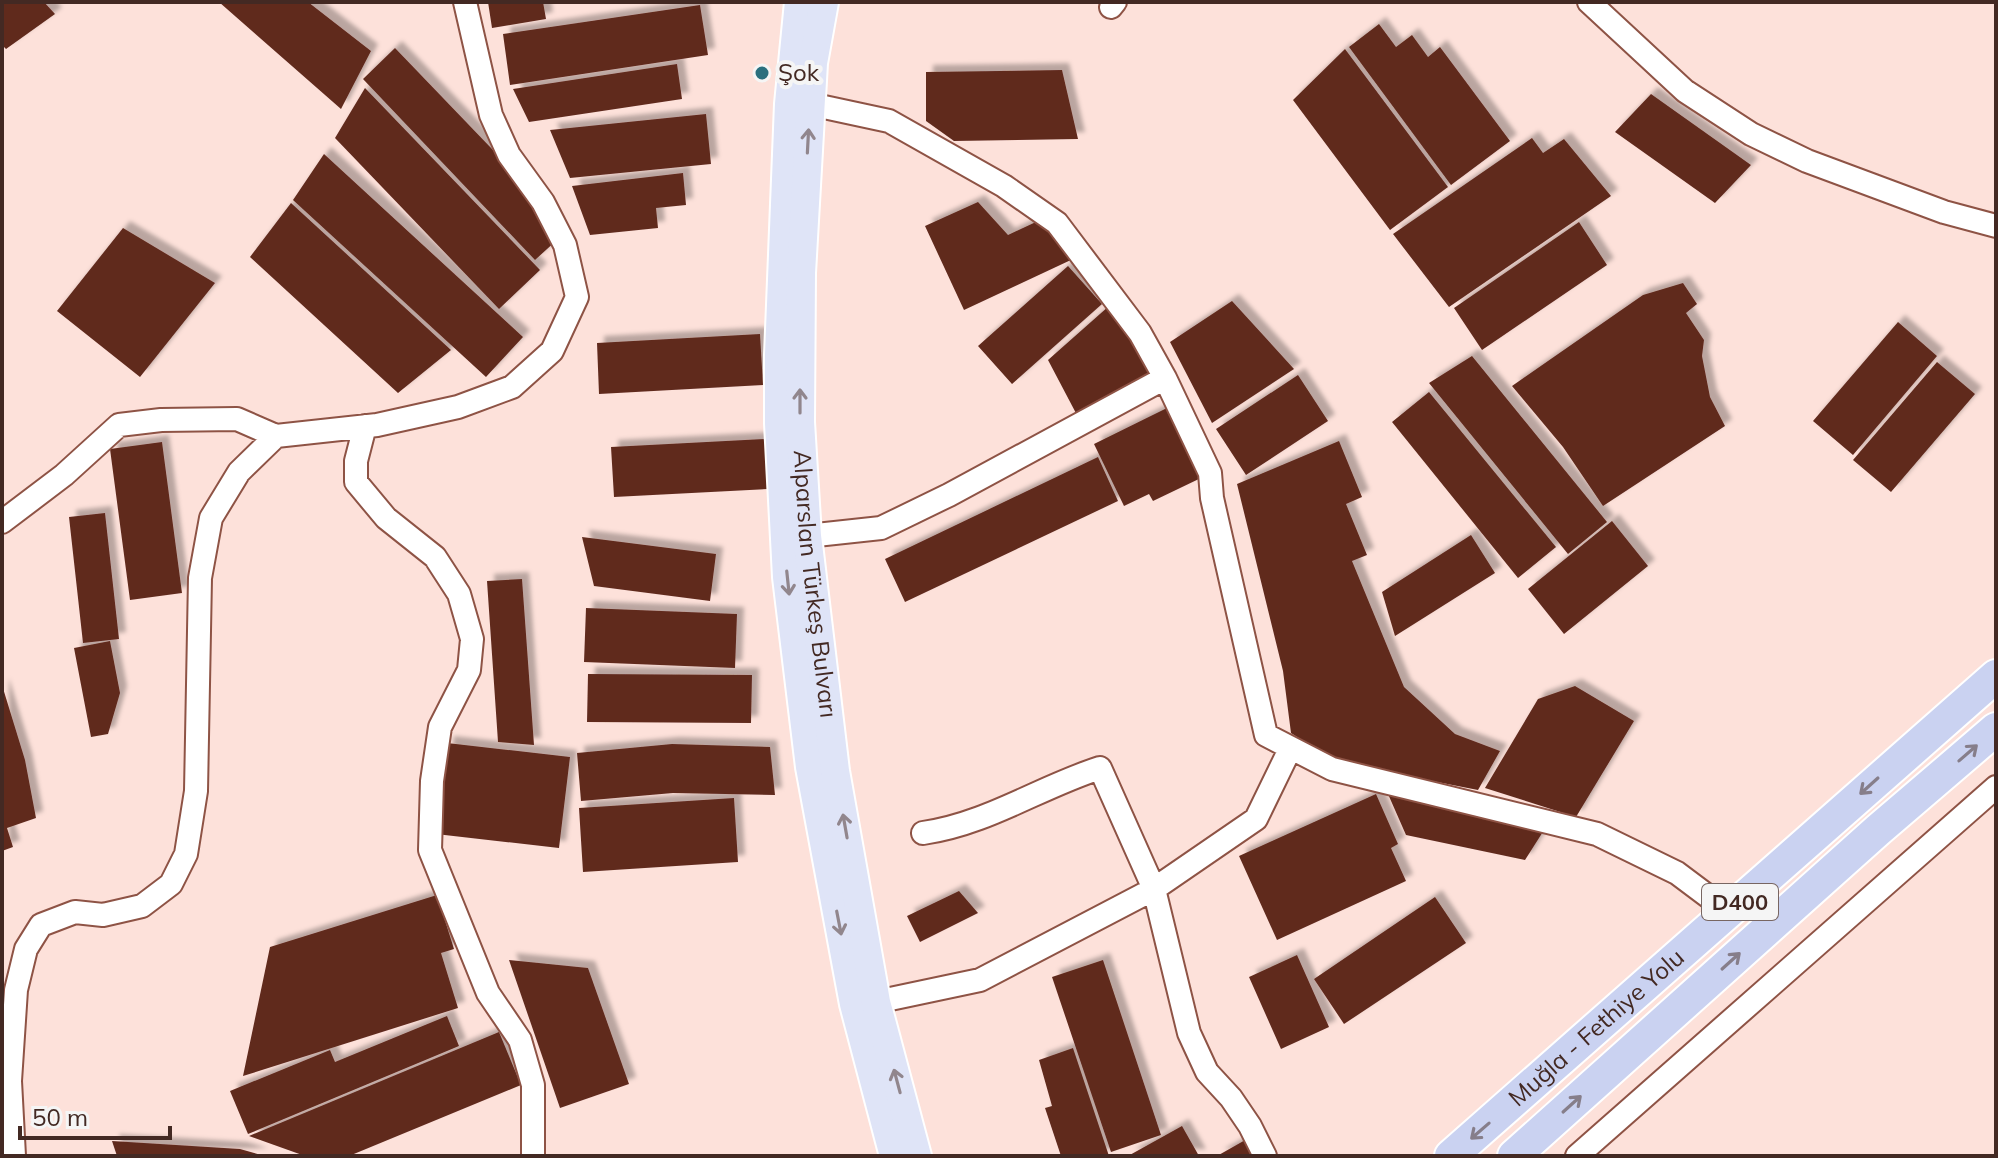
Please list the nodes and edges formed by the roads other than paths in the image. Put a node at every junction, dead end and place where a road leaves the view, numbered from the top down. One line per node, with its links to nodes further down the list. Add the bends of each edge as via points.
1 (465, 2): 8 (street, via 491,115 509,155 543,202 565,245 577,297 552,351 512,387 458,407)
2 (799, 2): 22 (main road, Alparslan Türkeş Bulvarı, one-way to 22, via 789,104 779,355 787,577 810,767 854,1004)
3 (824, 2): 5 (main road, Alparslan Türkeş Bulvarı)
4 (1589, 2): 6 (street, via 1685,91 1751,134 1807,161)
5 (810, 104): 7 (street, via 889,121 1004,186 1057,223 1140,333); 11 (main road, Alparslan Türkeş Bulvarı, one-way to 5, via 800,422 801,273)
6 (1996, 226)
7 (1165, 378): 11 (street, via 881,528); 14 (street, via 1210,473 1266,735)
8 (365, 426): 9 (street); 21 (street, via 356,482 386,518 435,557 459,594 472,639 469,670 440,727 430,850 488,993 520,1040 533,1085)
9 (276, 436): 10 (street, via 237,419 119,425); 20 (street, via 239,472 211,518 200,578 196,791 186,854 171,884 142,906 103,915 75,912 41,925 26,949 16,990 10,1081)
10 (2, 522)
11 (807, 536): 19 (main road, Alparslan Türkeş Bulvarı, one-way to 11, via 835,771)
12 (1996, 676): 18 (highway, Muğla - Fethiye Yolu / D400, one-way to 18)
13 (1996, 729): 26 (highway, Muğla - Fethiye Yolu / D400, one-way to 13)
14 (1290, 749): 17 (street, via 1256,819); 18 (street, via 1332,769 1597,834 1677,873)
15 (1996, 787): 27 (street)
16 (923, 833): 17 (street, via 952,829 1100,768)
17 (1154, 889): 19 (street, via 980,980); 24 (street, via 1189,1033 1207,1072 1231,1098)
18 (1729, 912): 25 (highway, Muğla - Fethiye Yolu / D400, one-way to 25)
19 (876, 1002): 23 (main road, Alparslan Türkeş Bulvarı, one-way to 19)
20 (14, 1156)
21 (533, 1156)
22 (894, 1156)
23 (917, 1156)
24 (1265, 1156)
25 (1451, 1156)
26 (1514, 1156)
27 (1577, 1156)

